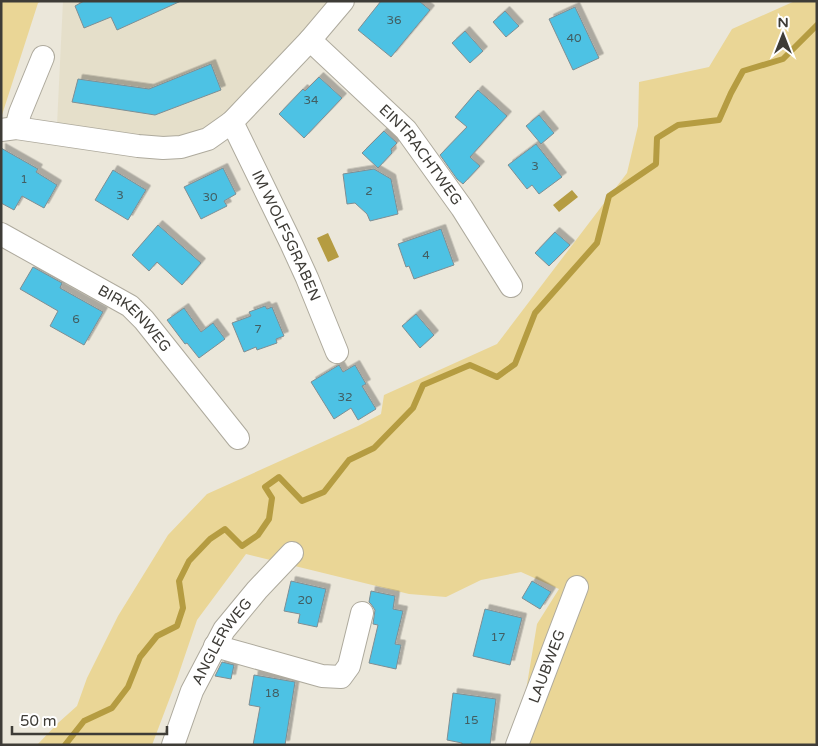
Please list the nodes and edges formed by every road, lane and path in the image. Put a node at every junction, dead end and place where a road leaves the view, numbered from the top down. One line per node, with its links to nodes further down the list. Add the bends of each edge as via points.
1 (343, 1): 2 (street)
2 (310, 40): 4 (street); 7 (street, EINTRACHTWEG, via 406,130 462,208)
3 (43, 57): 5 (street, via 20,113)
4 (232, 122): 5 (street, via 208,139 181,147 163,148); 8 (street, IM WOLFSGRABEN, via 307,278)
5 (9, 129)
6 (1, 234): 9 (street, BIRKENWEG, via 130,306)
7 (511, 286)
8 (337, 352)
9 (238, 438)
10 (292, 553): 13 (street, ANGLERWEG, via 257,590)
11 (577, 588): 15 (street, LAUBWEG)
12 (362, 613): 13 (street, via 349,666 341,677 322,676)
13 (215, 646): 14 (street, ANGLERWEG, via 192,691)
14 (173, 745)
15 (516, 745)

